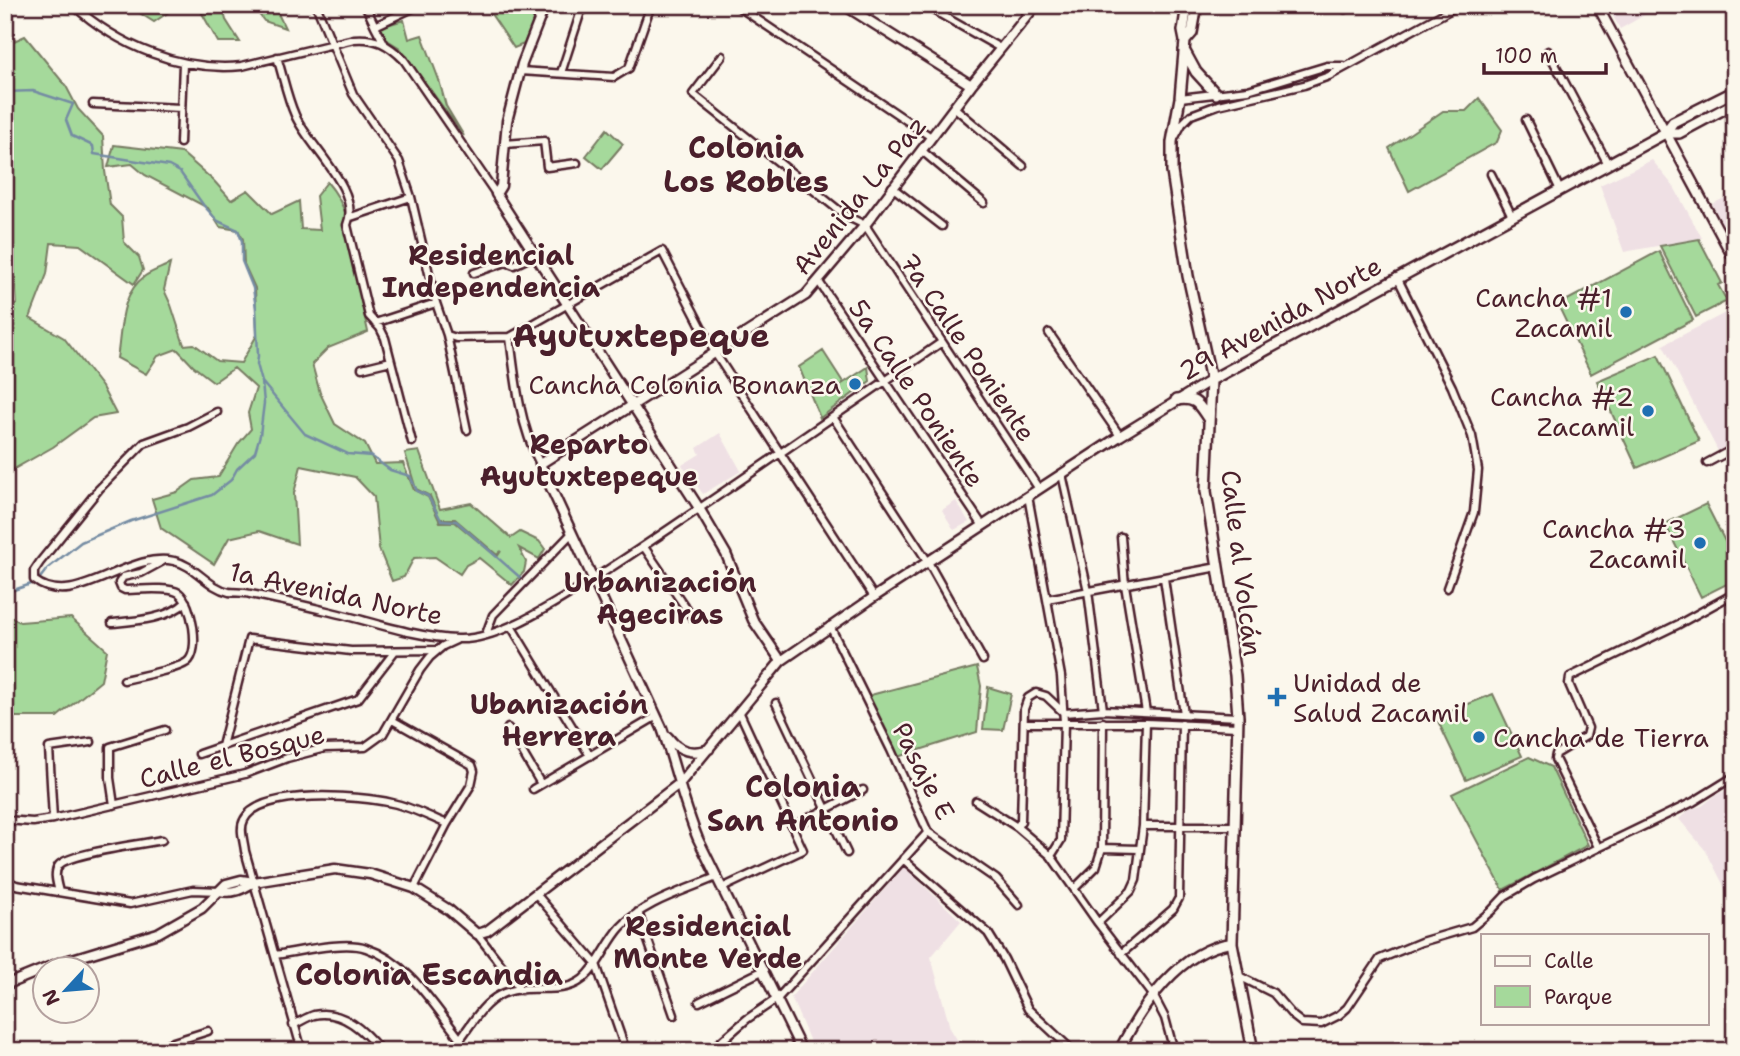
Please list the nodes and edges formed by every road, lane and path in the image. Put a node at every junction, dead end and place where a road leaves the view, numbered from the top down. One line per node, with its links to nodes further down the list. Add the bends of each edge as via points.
1 (73, 5): 28 (street, via 123,40)
2 (317, 5): 22 (street)
3 (365, 5): 20 (street)
4 (419, 5): 20 (street)
5 (545, 5): 30 (street)
6 (583, 5): 31 (street)
7 (650, 5): 31 (street, via 629,68 614,76)
8 (736, 5): 43 (street)
9 (844, 5): 32 (street)
10 (924, 5): 24 (street)
11 (1020, 5): 19 (street)
12 (1036, 5): 19 (street, Avenida La Paz)
13 (1187, 5): 23 (main road, Calle al Volcán)
14 (1197, 5): 23 (main road, Calle al Volcán)
15 (1337, 5): 16 (street, via 1345,9)
16 (1359, 5)
17 (1460, 5): 29 (street)
18 (1597, 5): 42 (street)
19 (1028, 14): 24 (street, Avenida La Paz)
20 (375, 26): 21 (street)
21 (384, 43): 22 (street, via 368,37); 54 (street, via 404,60)
22 (331, 44): 27 (street); 55 (street, via 353,94 399,161)
23 (1185, 45): 34 (main road, via 1196,72); 35 (main road, Calle al Volcán)
24 (1000, 48): 32 (street, Avenida La Paz)
25 (1548, 51): 49 (street)
26 (722, 56): 59 (street, via 694,94 846,216)
27 (277, 57): 28 (street, via 226,67); 58 (street, via 296,118 336,176)
28 (183, 63): 39 (street)
29 (1345, 66): 34 (street, via 1327,66 1248,90); 38 (street, via 1304,85)
30 (520, 71): 31 (street); 46 (street)
31 (561, 73)
32 (971, 85): 40 (street, Avenida La Paz)
33 (1735, 90): 42 (main road, 29 Avenida Norte, via 1673,122)
34 (1216, 94): 35 (street); 38 (street)
35 (1180, 98): 44 (main road, Calle al Volcán)
36 (1735, 103): 42 (main road, 29 Avenida Norte, via 1679,133)
37 (93, 104): 39 (street)
38 (1218, 105): 44 (street, via 1191,115)
39 (181, 107): 45 (street)
40 (956, 108): 43 (street, Avenida La Paz); 50 (street)
41 (1526, 120): 53 (street)
42 (1665, 133): 49 (main road, 29 Avenida Norte); 62 (street)
43 (932, 137): 47 (street, Avenida La Paz)
44 (1172, 142): 76 (main road, Calle al Volcán, via 1179,224)
45 (180, 143)
46 (505, 144): 48 (street, via 544,141 547,167); 54 (street, via 501,186)
47 (921, 150): 52 (street, Avenida La Paz); 56 (street)
48 (577, 163)
49 (1608, 163): 53 (main road, 29 Avenida Norte)
50 (1023, 166)
51 (1491, 174): 57 (street)
52 (892, 187): 59 (street, Avenida La Paz); 60 (street)
53 (1560, 190): 57 (main road, 29 Avenida Norte)
54 (496, 194): 61 (street)
55 (411, 197): 58 (street); 66 (street)
56 (984, 203)
57 (1512, 216): 64 (main road, 29 Avenida Norte)
58 (351, 217): 68 (street, via 347,225 369,316)
59 (865, 225): 65 (street, Avenida La Paz); 72 (street, 7a Calle Poniente)
60 (942, 226)
61 (535, 255): 63 (street, via 514,265 506,262); 67 (street)
62 (1735, 261)
63 (474, 273)
64 (1397, 277): 76 (main road, 29 Avenida Norte); 104 (street, via 1467,424 1478,470 1474,512)
65 (819, 282): 73 (street, Avenida La Paz, via 794,304); 77 (street, 5a Calle Poniente)
66 (436, 303): 68 (street); 70 (street)
67 (566, 304): 71 (street); 73 (street, via 662,251); 79 (street)
68 (375, 323): 74 (street)
69 (1049, 333): 84 (street)
70 (447, 335): 71 (street); 83 (street)
71 (510, 337): 89 (street, via 526,429)
72 (942, 342): 77 (street, 1a Avenida Norte); 91 (street, 7a Calle Poniente)
73 (715, 353): 79 (street, Avenida La Paz); 87 (street)
74 (391, 361): 75 (street); 85 (street)
75 (362, 368)
76 (1211, 380): 78 (street, 29 Avenida Norte); 82 (main road, Calle al Volcán)
77 (886, 381): 81 (street, 1a Avenida Norte); 94 (street, 5a Calle Poniente)
78 (1176, 400): 82 (main road, via 1195,401); 84 (street, 29 Avenida Norte)
79 (632, 406): 89 (street, Avenida La Paz); 93 (street)
80 (217, 412): 98 (street, via 144,443 99,489 40,562 34,580 43,587 74,588 141,562)
81 (833, 417): 87 (street, 1a Avenida Norte); 99 (street)
82 (1209, 420): 100 (main road, Calle al Volcán, via 1206,491)
83 (467, 430)
84 (1120, 436): 90 (street, 29 Avenida Norte)
85 (412, 442)
86 (1735, 448): 88 (street)
87 (779, 454): 93 (street, 1a Avenida Norte); 107 (street)
88 (1707, 463)
89 (540, 464): 95 (street)
90 (1062, 474): 91 (street, 29 Avenida Norte); 105 (street)
91 (1039, 489): 92 (street, 29 Avenida Norte)
92 (1028, 496): 94 (street, 29 Avenida Norte); 108 (street)
93 (699, 508): 97 (street, 1a Avenida Norte); 119 (street, via 726,554 753,620)
94 (983, 526): 99 (street, 29 Avenida Norte)
95 (572, 533): 101 (street); 114 (street, via 493,615)
96 (1121, 537): 103 (street)
97 (645, 547): 101 (street, 1a Avenida Norte); 110 (street)
98 (164, 560): 109 (street, via 123,577 121,588 175,591); 115 (street, 1a Avenida Norte, via 184,565 230,593 283,600)
99 (928, 562): 107 (street, 29 Avenida Norte); 118 (street)
100 (1218, 566): 102 (street); 132 (main road, Calle al Volcán, via 1236,675)
101 (594, 578): 112 (street, 1a Avenida Norte); 127 (street)
102 (1164, 578): 103 (street); 126 (street)
103 (1125, 585): 105 (street); 124 (street)
104 (1447, 588)
105 (1088, 592): 108 (street); 122 (street)
106 (1735, 593): 163 (street, via 1570,677 1588,728 1586,736 1556,754 1555,760)
107 (874, 597): 113 (street, 29 Avenida Norte)
108 (1047, 599): 125 (street)
109 (186, 602): 111 (street, via 140,621); 120 (street, via 195,642 193,656 185,664)
110 (692, 617)
111 (112, 623)
112 (511, 626): 114 (street, 1a Avenida Norte); 144 (street)
113 (830, 626): 119 (street, 29 Avenida Norte); 161 (street, Pasaje E)
114 (485, 634): 115 (street, 1a Avenida Norte)
115 (458, 639): 116 (street, Calle el Bosque)
116 (437, 650): 117 (street); 129 (street, Calle el Bosque)
117 (395, 652): 141 (street, via 358,699); 141 (street, via 249,639)
118 (983, 660)
119 (781, 661): 123 (street, 29 Avenida Norte)
120 (124, 680)
121 (775, 703): 152 (street)
122 (1103, 710): 124 (street); 125 (street)
123 (738, 711): 142 (street, 29 Avenida Norte); 159 (street)
124 (1146, 712): 126 (street)
125 (1063, 713): 130 (street); 133 (street, via 1046,696 1036,693 1028,698)
126 (1184, 714): 128 (street)
127 (657, 716): 138 (street); 144 (street)
128 (1207, 716): 132 (street); 136 (street)
129 (392, 720): 151 (street, Calle el Bosque, via 376,741 365,747 325,748 246,774); 155 (street, via 472,765 471,785)
130 (1064, 722): 131 (street); 133 (street); 167 (street, via 1060,841)
131 (1103, 722): 134 (street); 164 (street)
132 (1238, 722): 136 (street); 158 (main road, Calle al Volcán)
133 (1024, 723): 160 (street, via 1021,821)
134 (1146, 723): 135 (street); 156 (street)
135 (1182, 724): 136 (street); 157 (street)
136 (1206, 725)
137 (508, 728): 147 (street)
138 (662, 728): 142 (street, via 681,749); 146 (street)
139 (165, 730): 151 (street, via 110,747)
140 (91, 742): 153 (street, via 49,748)
141 (222, 746): 143 (street)
142 (709, 749): 146 (street, 29 Avenida Norte)
143 (199, 754)
144 (590, 756): 147 (street)
145 (1735, 776): 163 (street, via 1693,802)
146 (680, 783): 169 (street, via 689,817); 177 (street, 29 Avenida Norte)
147 (541, 784): 148 (street)
148 (533, 789)
149 (863, 790): 152 (street)
150 (976, 801): 160 (street)
151 (114, 805): 153 (street, Calle el Bosque)
152 (826, 809): 159 (street); 166 (street)
153 (53, 819): 154 (street, Calle el Bosque)
154 (5, 820)
155 (447, 824): 171 (street, via 393,803 339,795 255,807 242,828); 172 (street)
156 (1143, 826): 157 (street); 165 (street)
157 (1181, 826): 158 (street); 183 (street, via 1179,898 1173,909)
158 (1234, 826): 182 (main road, Calle al Volcán)
159 (792, 827): 173 (street, via 803,850)
160 (1017, 827): 167 (street)
161 (928, 832): 168 (street); 178 (street, Pasaje E, via 996,879)
162 (162, 840): 176 (street, via 61,863 56,872)
163 (1598, 847): 187 (street, via 1505,896 1472,927 1380,959 1347,1008 1321,1024 1302,1023 1273,993)
164 (1102, 848): 165 (street); 174 (street, via 1096,867)
165 (1139, 849): 180 (street, via 1131,891)
166 (847, 853)
167 (1051, 856): 174 (street)
168 (903, 859): 191 (street); 205 (street, via 988,933 1028,1009)
169 (716, 877): 173 (street); 179 (street)
170 (5, 880): 176 (street)
171 (254, 882): 172 (street, via 335,869); 175 (street, via 241,880); 184 (street)
172 (414, 888): 181 (street, via 449,909)
173 (722, 888): 186 (street)
174 (1075, 888): 180 (street)
175 (220, 891): 176 (street, via 193,890 130,904); 188 (street, via 202,908 158,933)
176 (59, 892)
177 (536, 894): 181 (street, 29 Avenida Norte); 185 (street)
178 (1019, 905)
179 (638, 912): 185 (street, via 619,929); 193 (street)
180 (1098, 923): 183 (street)
181 (477, 934): 189 (street)
182 (1232, 943): 187 (main road, Calle al Volcán); 190 (street, via 1196,954)
183 (1121, 954): 190 (street)
184 (275, 955): 194 (street); 196 (street, via 330,946 364,947 405,969)
185 (596, 964): 189 (street, via 571,986); 202 (street)
186 (764, 970): 191 (street); 192 (street)
187 (1237, 975): 208 (main road, Calle al Volcán)
188 (5, 985)
189 (520, 990): 196 (street, via 497,996)
190 (1153, 995): 206 (street); 207 (street)
191 (778, 998): 197 (street); 203 (street)
192 (699, 1002)
193 (674, 1015)
194 (293, 1025): 199 (street); 200 (street, via 315,1015 340,1017 361,1028)
195 (208, 1031): 198 (street)
196 (461, 1040): 201 (street)
197 (801, 1048): 204 (street)
198 (145, 1051)
199 (302, 1051)
200 (381, 1051)
201 (450, 1051)
202 (625, 1051)
203 (710, 1051)
204 (787, 1051)
205 (1073, 1051)
206 (1119, 1051)
207 (1174, 1051)
208 (1252, 1051)

